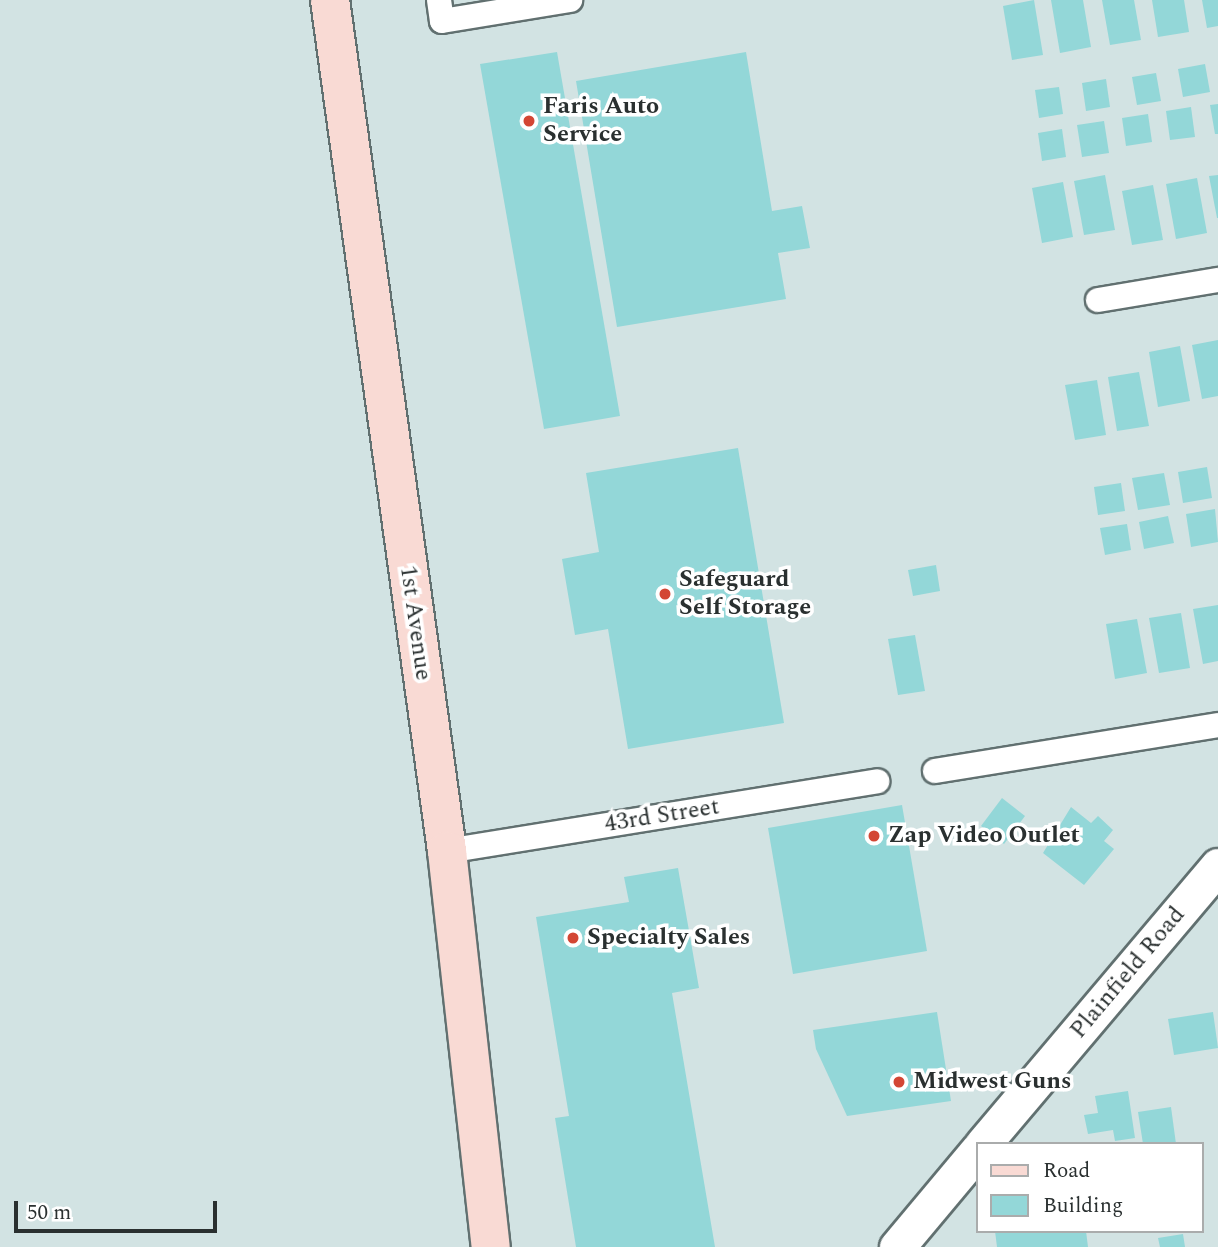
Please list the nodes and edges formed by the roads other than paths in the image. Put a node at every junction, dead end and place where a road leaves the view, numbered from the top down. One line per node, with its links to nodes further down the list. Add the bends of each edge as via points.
1 (330, 0): 9 (main road, 1st Avenue)
2 (570, 0): 3 (street)
3 (440, 10)
4 (1218, 280): 5 (street)
5 (1098, 300)
6 (1218, 725): 7 (street)
7 (935, 772)
8 (877, 781): 9 (street, 43rd Street)
9 (447, 851): 13 (main road, 1st Avenue)
10 (1218, 866): 11 (street, Plainfield Road)
11 (985, 1142)
12 (976, 1152): 14 (street)
13 (491, 1247)
14 (897, 1247)

